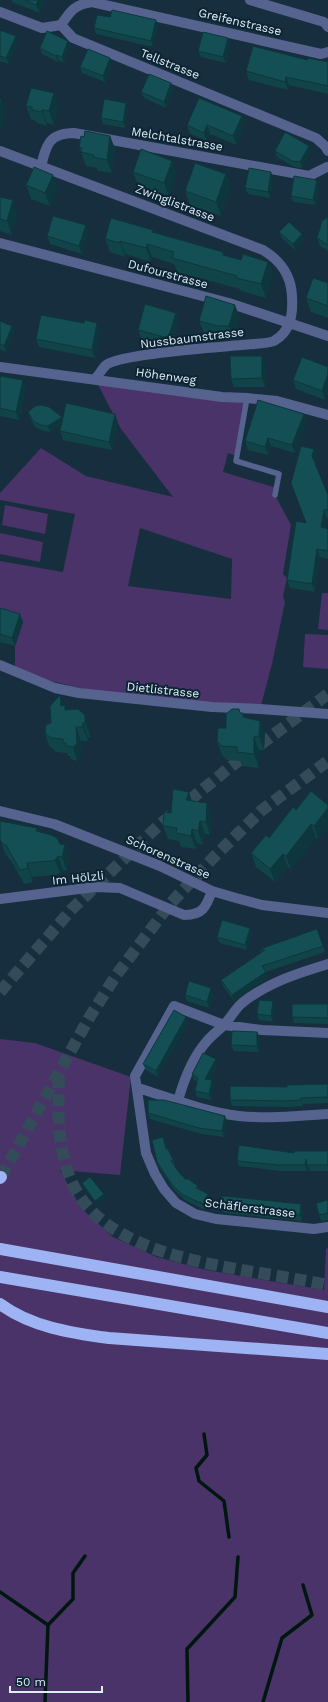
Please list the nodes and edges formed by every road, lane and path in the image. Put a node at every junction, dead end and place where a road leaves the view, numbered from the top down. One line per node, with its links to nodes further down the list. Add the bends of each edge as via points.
1 (250, 0): 4 (street, Greifenstrasse, via 324,22)
2 (0, 12): 3 (street, via 42,28)
3 (61, 24): 5 (street, Greifenstrasse, via 79,4 92,2 321,54); 7 (street, Tellstrasse, via 73,38 316,138)
4 (328, 27)
5 (328, 52)
6 (0, 151): 8 (street, Zwinglistrasse)
7 (328, 151)
8 (41, 166): 9 (street, Melchtalstrasse, via 45,150 52,139 62,133 68,133 309,176); 11 (street, Zwinglistrasse, via 263,250 284,268 290,282 293,308)
9 (328, 167)
10 (0, 243): 11 (street, Dufourstrasse, via 229,303)
11 (290, 322): 12 (street, Dufourstrasse); 14 (street, Nussbaumstrasse, via 284,333 272,342 184,350 118,360 107,364)
12 (328, 336)
13 (0, 367): 14 (street, Höhenweg)
14 (95, 379): 15 (street, Höhenweg, via 222,397)
15 (247, 398): 16 (street, Höhenweg, via 277,401); 17 (lane, via 236,461 279,474)
16 (328, 414)
17 (275, 495)
18 (0, 664): 19 (street, Dietlistrasse, via 55,688 79,693 212,707)
19 (328, 714)
20 (0, 811): 21 (street, Schorenstrasse, via 54,824 146,860)
21 (212, 891): 22 (street, Im Hölzli, via 206,906 195,915 184,915 120,888 94,887); 23 (street, Schorenstrasse, via 262,905)
22 (0, 899)
23 (328, 913)
24 (328, 964): 25 (street, via 288,977 263,990 242,1003)
25 (224, 1025): 26 (street, via 262,1030); 27 (street, Schäflerstrasse, via 174,1006 135,1076); 28 (street, via 207,1040 193,1062)
26 (328, 1033)
27 (138, 1088): 28 (street); 30 (street, Schäflerstrasse, via 146,1153 154,1174 176,1203 195,1214 216,1220 314,1229)
28 (178, 1100): 29 (street, via 208,1110 239,1116)
29 (328, 1114)
30 (328, 1227)
31 (0, 1249): 34 (highway)
32 (0, 1277): 35 (highway)
33 (0, 1304): 36 (highway, via 33,1322 76,1333)
34 (328, 1307)
35 (328, 1334)
36 (328, 1354)

